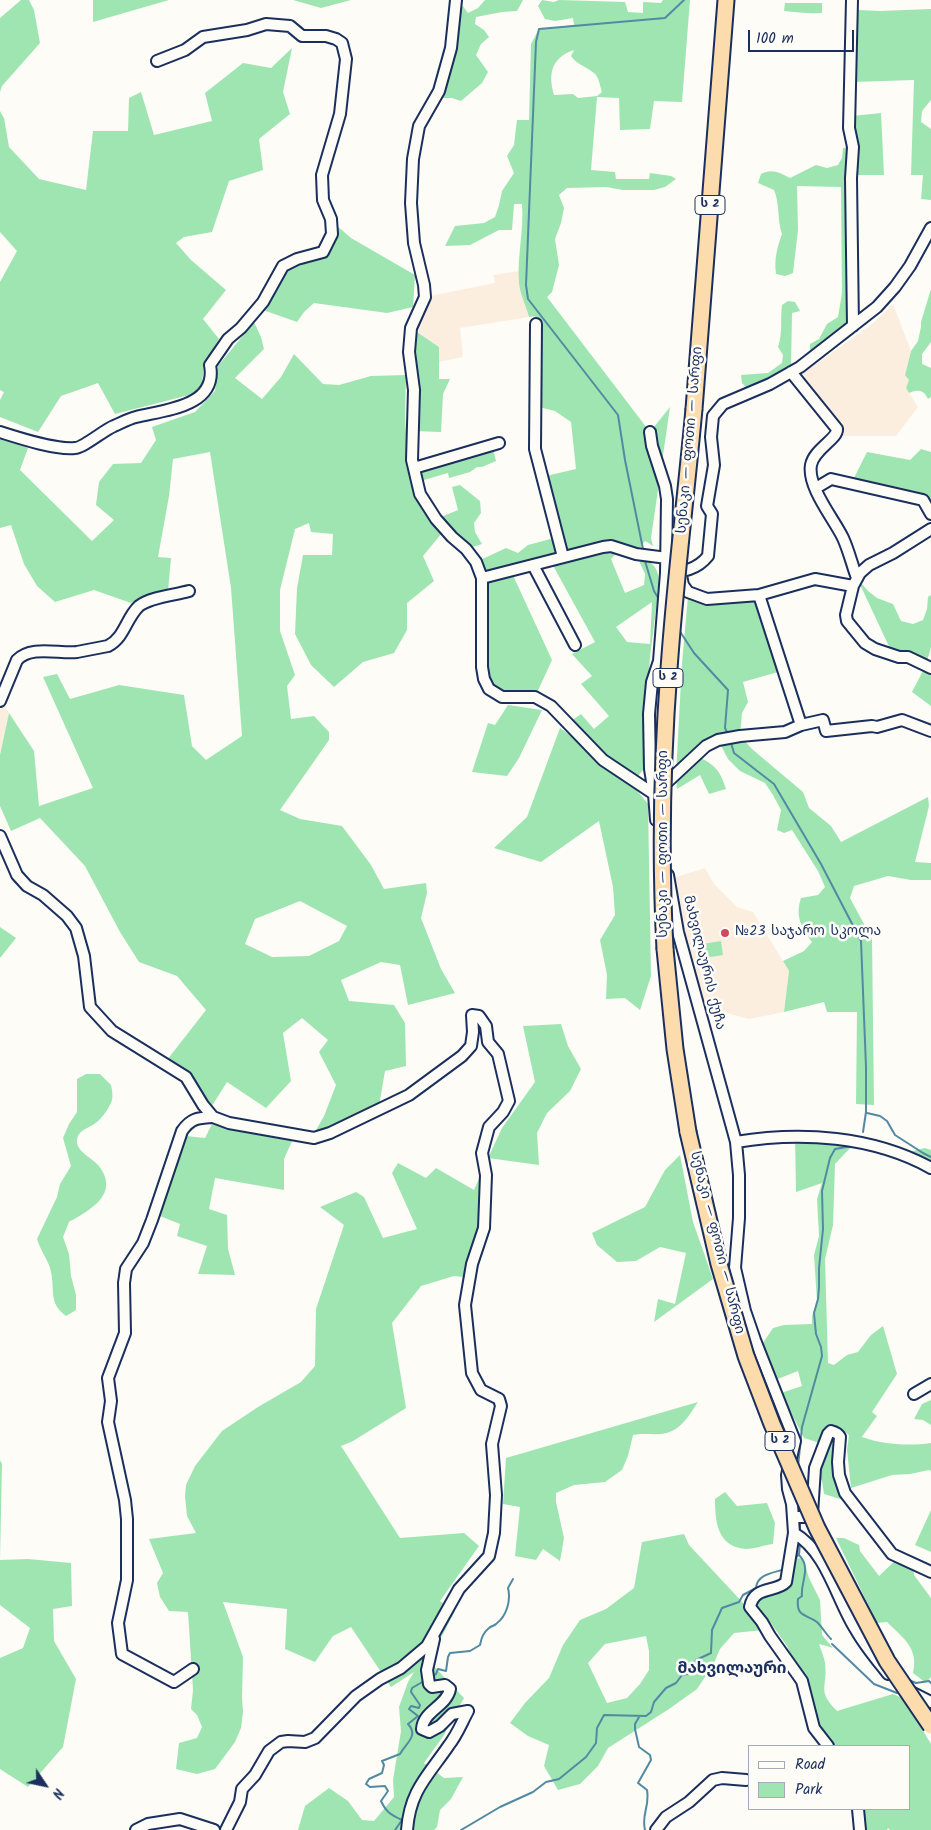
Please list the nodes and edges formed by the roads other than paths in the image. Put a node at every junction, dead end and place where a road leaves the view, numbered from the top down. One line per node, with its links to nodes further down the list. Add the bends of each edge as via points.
1 (456, 0): 12 (street, via 451,48 439,91 419,126 413,159 411,203 414,243 425,296 411,328 409,352 414,390)
2 (726, 0): 43 (highway, სენაკი — ფოთი — სარფი / ს 2, bridge, via 694,409 669,669 662,813 662,894 675,1049 688,1132 746,1356 772,1424 827,1546 887,1661)
3 (852, 0): 7 (street, via 849,128 853,147)
4 (157, 61): 9 (street, via 185,50 203,37 266,24 290,26 302,36 326,36 342,43 346,59 340,114 322,175 332,234 323,252 283,266 263,302 228,339 210,365 210,384 206,391 187,404 134,418 76,448 43,444)
5 (931, 228): 7 (street, via 895,287)
6 (536, 324): 16 (street, via 535,449)
7 (853, 326): 8 (street)
8 (791, 372): 13 (street, via 837,429 835,436 823,445 811,464 811,478); 19 (street, via 722,404 713,416 714,465 707,506 712,514 708,556 696,567)
9 (0, 432)
10 (650, 432): 17 (street, მახვილაურის ქუჩა, via 666,486)
11 (499, 443): 12 (street)
12 (414, 468): 21 (street, via 420,494 436,519 476,562)
13 (816, 488): 14 (street, via 831,479 924,500); 22 (street, via 842,537)
14 (931, 514)
15 (931, 529): 22 (street, via 869,565)
16 (563, 557): 17 (street, via 611,546 636,554); 18 (street)
17 (667, 558): 20 (street, მახვილაურის ქუჩა)
18 (533, 565): 21 (street); 25 (street)
19 (681, 572): 20 (street); 24 (street, via 683,586 688,592 707,599)
20 (666, 573): 30 (street, მახვილაურის ქუჩა, via 659,661 652,682 649,714)
21 (482, 578): 30 (street, via 482,667 490,688 502,697 535,698 551,706 603,760)
22 (855, 582): 24 (street, via 815,579); 26 (street, via 846,615 865,644)
23 (189, 591): 27 (street, via 141,604 132,613 123,633 108,646 21,656)
24 (760, 595): 28 (street)
25 (576, 645)
26 (931, 668)
27 (0, 701)
28 (801, 725): 29 (street, via 823,720 826,731 877,727 902,720); 30 (street, via 784,732 718,740 706,746)
29 (931, 730)
30 (654, 794): 33 (street, მახვილაურის ქუჩა, via 656,834 668,870 678,932)
31 (0, 836): 32 (street, via 17,875 67,916 76,928 84,956 90,1007 112,1030 186,1078)
32 (213, 1117): 40 (street, via 229,1123 314,1138 330,1133 409,1094 462,1056 471,1046 472,1015 479,1016 486,1026 488,1042 498,1054 509,1101 490,1127 482,1153 486,1175 484,1228 472,1264 465,1305 472,1373 482,1390 499,1399 502,1406 492,1444 496,1495 494,1533 489,1556 459,1589); 41 (street, via 196,1118 188,1122 182,1131 143,1243 126,1269 125,1333 108,1378 111,1402 108,1422 127,1519 127,1580 118,1623 122,1654 174,1682)
33 (736, 1142): 34 (street, via 762,1138 830,1138 861,1142); 37 (street, მახვილაურის ქუჩა, via 739,1218 735,1268 752,1333 795,1441 787,1475)
34 (931, 1168)
35 (931, 1384): 36 (street)
36 (914, 1394)
37 (799, 1517): 38 (street, მახვილაურის ქუჩა); 39 (street, via 812,1514 815,1468 828,1434 834,1431 840,1437 839,1475 845,1493 892,1554)
38 (794, 1533): 42 (street, via 806,1541 820,1560 855,1630 890,1677); 44 (street, მახვილაურის ქუჩა, via 786,1582 754,1597 750,1607 802,1682 814,1728)
39 (931, 1572)
40 (436, 1629): 49 (street, via 427,1646 401,1668 356,1696 315,1738 305,1742 281,1742 269,1752 242,1789 240,1802); 50 (street, via 427,1670 429,1684 432,1687 444,1685 450,1689 449,1696 429,1714 422,1729 429,1732 452,1714 468,1711 413,1800)
41 (193, 1669)
42 (931, 1702)
43 (931, 1726)
44 (827, 1745)
45 (746, 1780): 51 (street, via 714,1780 666,1817)
46 (858, 1810): 52 (street)
47 (136, 1830): 48 (street, via 148,1824 180,1819)
48 (214, 1830)
49 (226, 1830)
50 (407, 1830)
51 (656, 1830)
52 (860, 1830)

